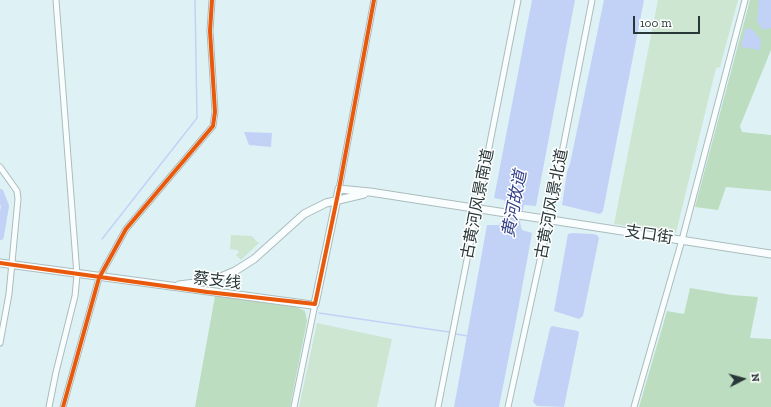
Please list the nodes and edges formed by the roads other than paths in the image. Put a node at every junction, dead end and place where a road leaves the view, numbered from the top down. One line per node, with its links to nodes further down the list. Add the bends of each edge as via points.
1 (56, 0): 17 (street)
2 (212, 0): 18 (street, via 210,31 215,112 213,126 126,229)
3 (374, 0): 8 (street)
4 (518, 0): 11 (street, 古黄河风景南道)
5 (592, 0): 12 (street, 古黄河风景北道)
6 (745, 0): 13 (street)
7 (0, 167): 16 (street, via 18,194)
8 (339, 189): 9 (street); 10 (street)
9 (378, 193): 10 (street); 11 (street)
10 (337, 199): 19 (street, via 304,214 254,259 236,270 203,282); 20 (street)
11 (477, 208): 12 (street, 支口街); 25 (street, 古黄河风景南道)
12 (550, 219): 13 (street, 支口街); 26 (street, 古黄河风景北道)
13 (682, 240): 14 (street, 支口街); 27 (street)
14 (771, 254)
15 (0, 263): 16 (street, 蔡支线)
16 (12, 265): 17 (street, 蔡支线); 21 (street)
17 (77, 275): 18 (street, 蔡支线); 22 (street, via 75,296)
18 (99, 278): 19 (street, 蔡支线); 23 (street)
19 (163, 286): 20 (street, 蔡支线)
20 (315, 304): 24 (street)
21 (0, 343)
22 (49, 407)
23 (63, 407)
24 (294, 407)
25 (438, 407)
26 (508, 407)
27 (634, 407)

